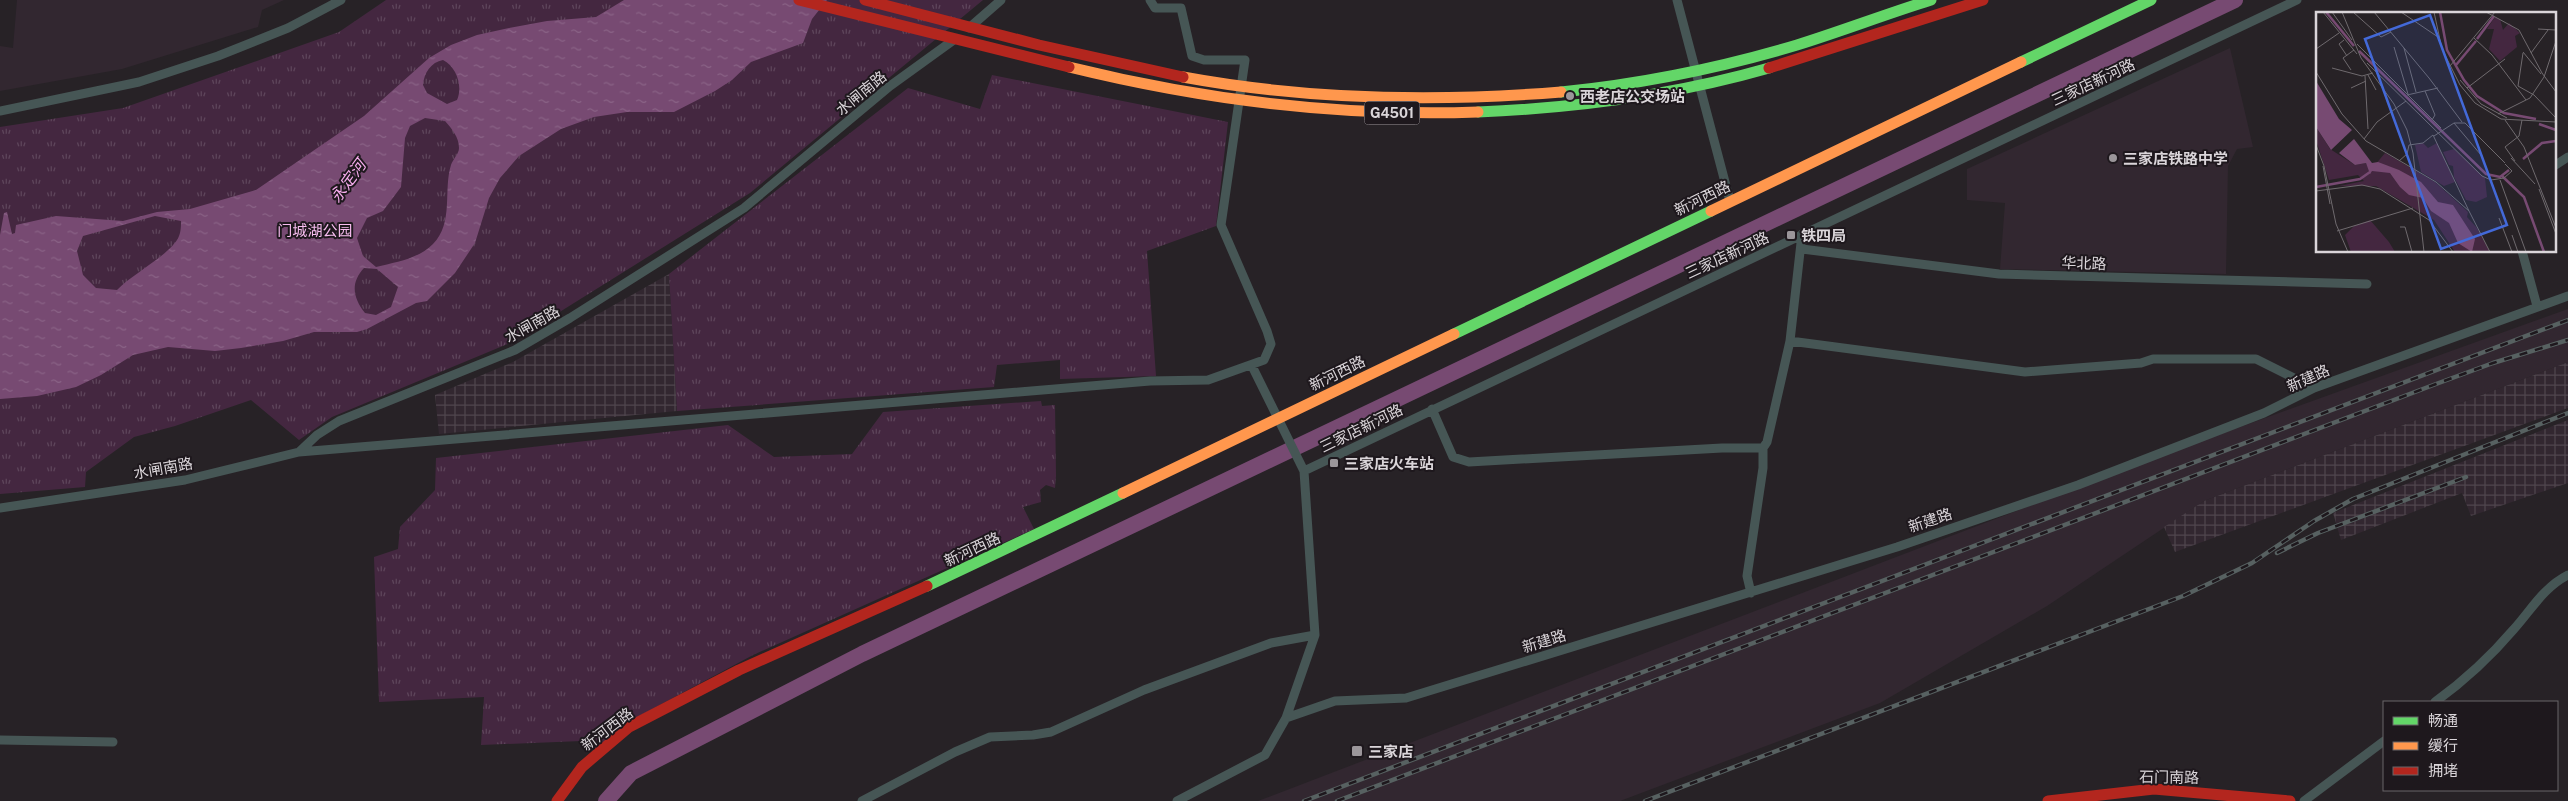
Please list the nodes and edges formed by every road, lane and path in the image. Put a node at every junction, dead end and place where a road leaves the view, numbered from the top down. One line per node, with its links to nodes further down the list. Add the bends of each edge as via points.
1 (341, 0): 11 (street, via 288,28 139,82)
2 (799, 0): 8 (main road, G4501, bridge, via 1148,86 1300,108 1424,114 1548,109 1664,92 1826,52)
3 (865, 0): 7 (main road, G4501, bridge, via 1065,51 1219,84 1359,97 1424,99 1605,87 1750,58)
4 (1001, 0): 27 (street, 水闸南路, via 984,17 890,86 744,208 516,350 339,421)
5 (1150, 0): 22 (street, via 1154,8 1181,8 1192,56 1204,60 1245,60 1221,225 1271,344 1264,360)
6 (1677, 0): 14 (street)
7 (1931, 0)
8 (1983, 0)
9 (2151, 0): 14 (main road, 新河西路)
10 (2297, 0): 15 (street, 三家店新河路)
11 (0, 111)
12 (2568, 157): 13 (street)
13 (2556, 165)
14 (1730, 201): 25 (main road, 新河西路)
15 (1802, 234): 16 (street); 24 (street, 三家店新河路)
16 (1802, 249): 18 (street, 华北路, via 1999,274); 21 (street)
17 (2522, 252): 20 (street)
18 (2367, 284)
19 (2568, 296): 20 (street, 新建路)
20 (2537, 306): 23 (street, 新建路)
21 (1790, 341): 23 (street, via 2025,372 2141,363 2154,359 2256,359); 26 (street)
22 (1252, 366): 25 (street); 27 (street, via 1208,380 1150,381)
23 (2314, 388): 31 (street, 新建路, via 2264,413 2078,485)
24 (1432, 409): 26 (street, via 1453,457 1469,462); 28 (street, 三家店新河路)
25 (1278, 418): 28 (street); 38 (main road, 新河西路, via 953,574 739,670 629,727 582,767)
26 (1763, 448): 31 (street, via 1747,576)
27 (299, 452): 29 (street, 水闸南路, via 185,480)
28 (1304, 471): 32 (street)
29 (0, 508)
30 (2568, 575): 33 (street, via 2556,581 2514,630 2456,687)
31 (1751, 593): 34 (street, 新建路, via 1406,698 1335,701)
32 (1315, 635): 34 (street); 39 (street, via 1271,643 1144,690 1051,732 990,737)
33 (2436, 701)
34 (1286, 718): 40 (street, via 1265,755)
35 (0, 740): 36 (street)
36 (113, 742)
37 (2383, 742): 43 (street)
38 (557, 801)
39 (862, 801)
40 (1177, 801)
41 (2048, 801): 42 (main road, 石门南路, via 2154,790)
42 (2290, 801)
43 (2304, 801)

